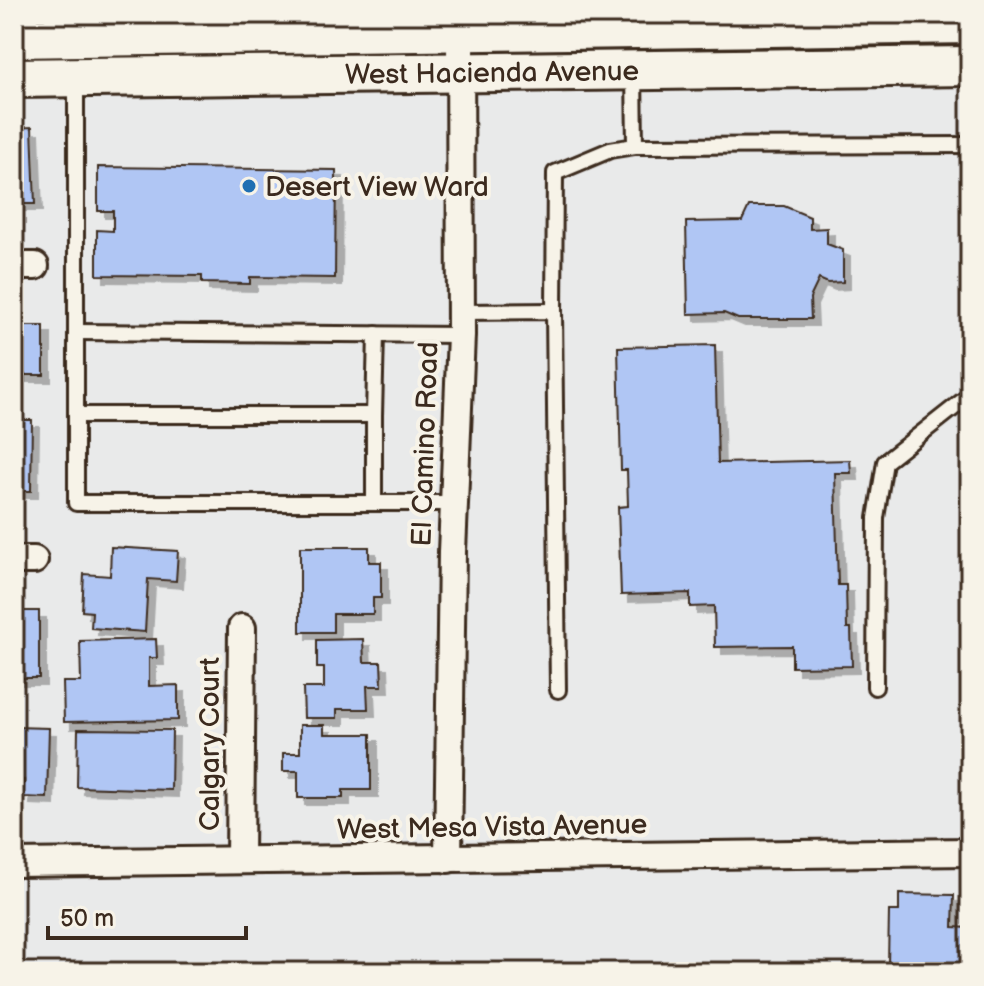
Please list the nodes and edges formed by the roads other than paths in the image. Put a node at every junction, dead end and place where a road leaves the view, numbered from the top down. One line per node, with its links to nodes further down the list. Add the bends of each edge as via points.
1 (873, 20): 2 (main road, West Hacienda Avenue); 3 (main road, West Hacienda Avenue); 7 (street)
2 (970, 24)
3 (460, 32): 4 (main road, West Hacienda Avenue); 9 (street, El Camino Road)
4 (76, 37): 5 (main road, West Hacienda Avenue); 10 (main road)
5 (14, 38)
6 (970, 66): 7 (main road, West Hacienda Avenue)
7 (875, 67): 8 (main road, West Hacienda Avenue)
8 (634, 70): 9 (main road, West Hacienda Avenue); 13 (lane)
9 (460, 72): 10 (main road, West Hacienda Avenue); 15 (street, El Camino Road)
10 (76, 77): 11 (main road, West Hacienda Avenue); 16 (lane)
11 (14, 78)
12 (970, 145): 13 (lane)
13 (635, 146): 14 (lane, via 610,150 555,173)
14 (554, 311): 15 (lane); 25 (lane)
15 (461, 323): 17 (lane); 22 (street, El Camino Road)
16 (76, 332): 17 (lane); 19 (lane)
17 (376, 334): 20 (lane)
18 (970, 395): 24 (lane, via 885,462 876,518)
19 (76, 415): 20 (lane); 21 (lane, via 76,503)
20 (374, 415): 21 (lane)
21 (374, 503): 22 (lane)
22 (454, 503): 27 (street, El Camino Road)
23 (242, 628): 28 (street, Calgary Court)
24 (875, 687)
25 (558, 690)
26 (970, 852): 27 (street, West Mesa Vista Avenue)
27 (448, 859): 28 (street, West Mesa Vista Avenue)
28 (240, 860): 29 (street, West Mesa Vista Avenue)
29 (14, 863)

